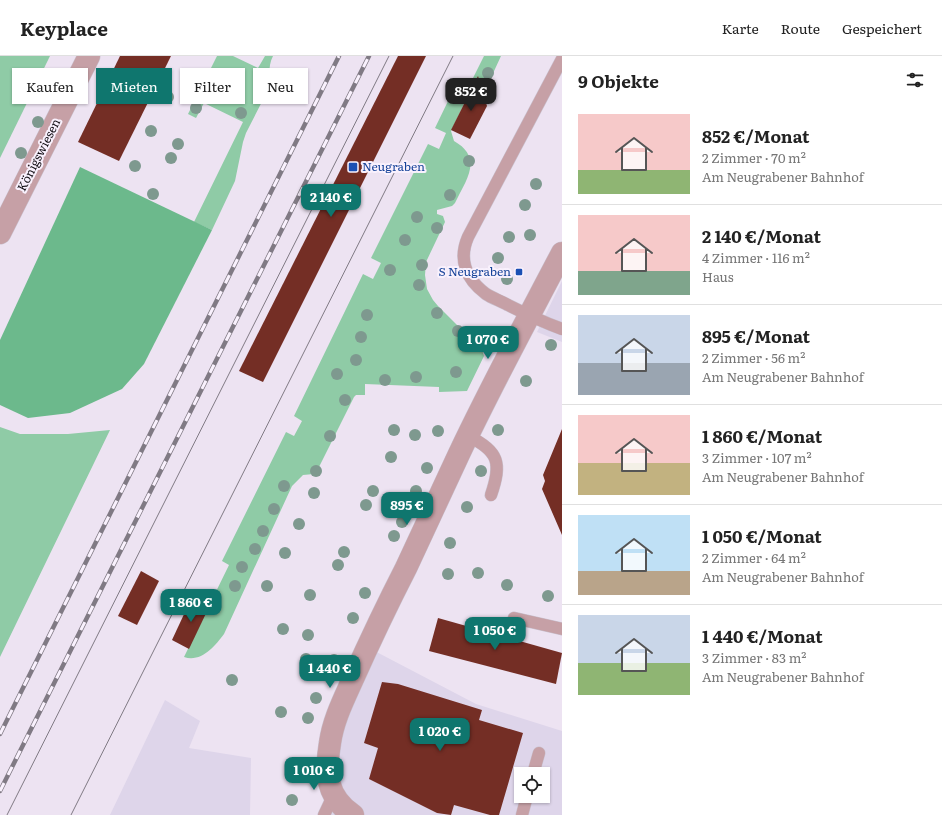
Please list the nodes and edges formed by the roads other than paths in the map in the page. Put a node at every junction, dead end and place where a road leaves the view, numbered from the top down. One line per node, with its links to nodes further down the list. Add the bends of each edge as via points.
1 (89, 56): 3 (street, Königswiesen)
2 (562, 59): 5 (lane, via 464,248 463,259 467,272 477,286 487,294)
3 (0, 233)
4 (562, 253): 5 (street)
5 (530, 316): 6 (lane); 7 (street)
6 (562, 329)
7 (468, 436): 8 (lane, via 487,447 496,459 496,478); 14 (street, via 341,705 329,749)
8 (491, 495)
9 (514, 618): 10 (lane)
10 (562, 629)
11 (539, 753): 12 (lane)
12 (535, 767)
13 (525, 803): 16 (lane)
14 (328, 805): 15 (street, via 344,809)
15 (353, 815)
16 (522, 815)

